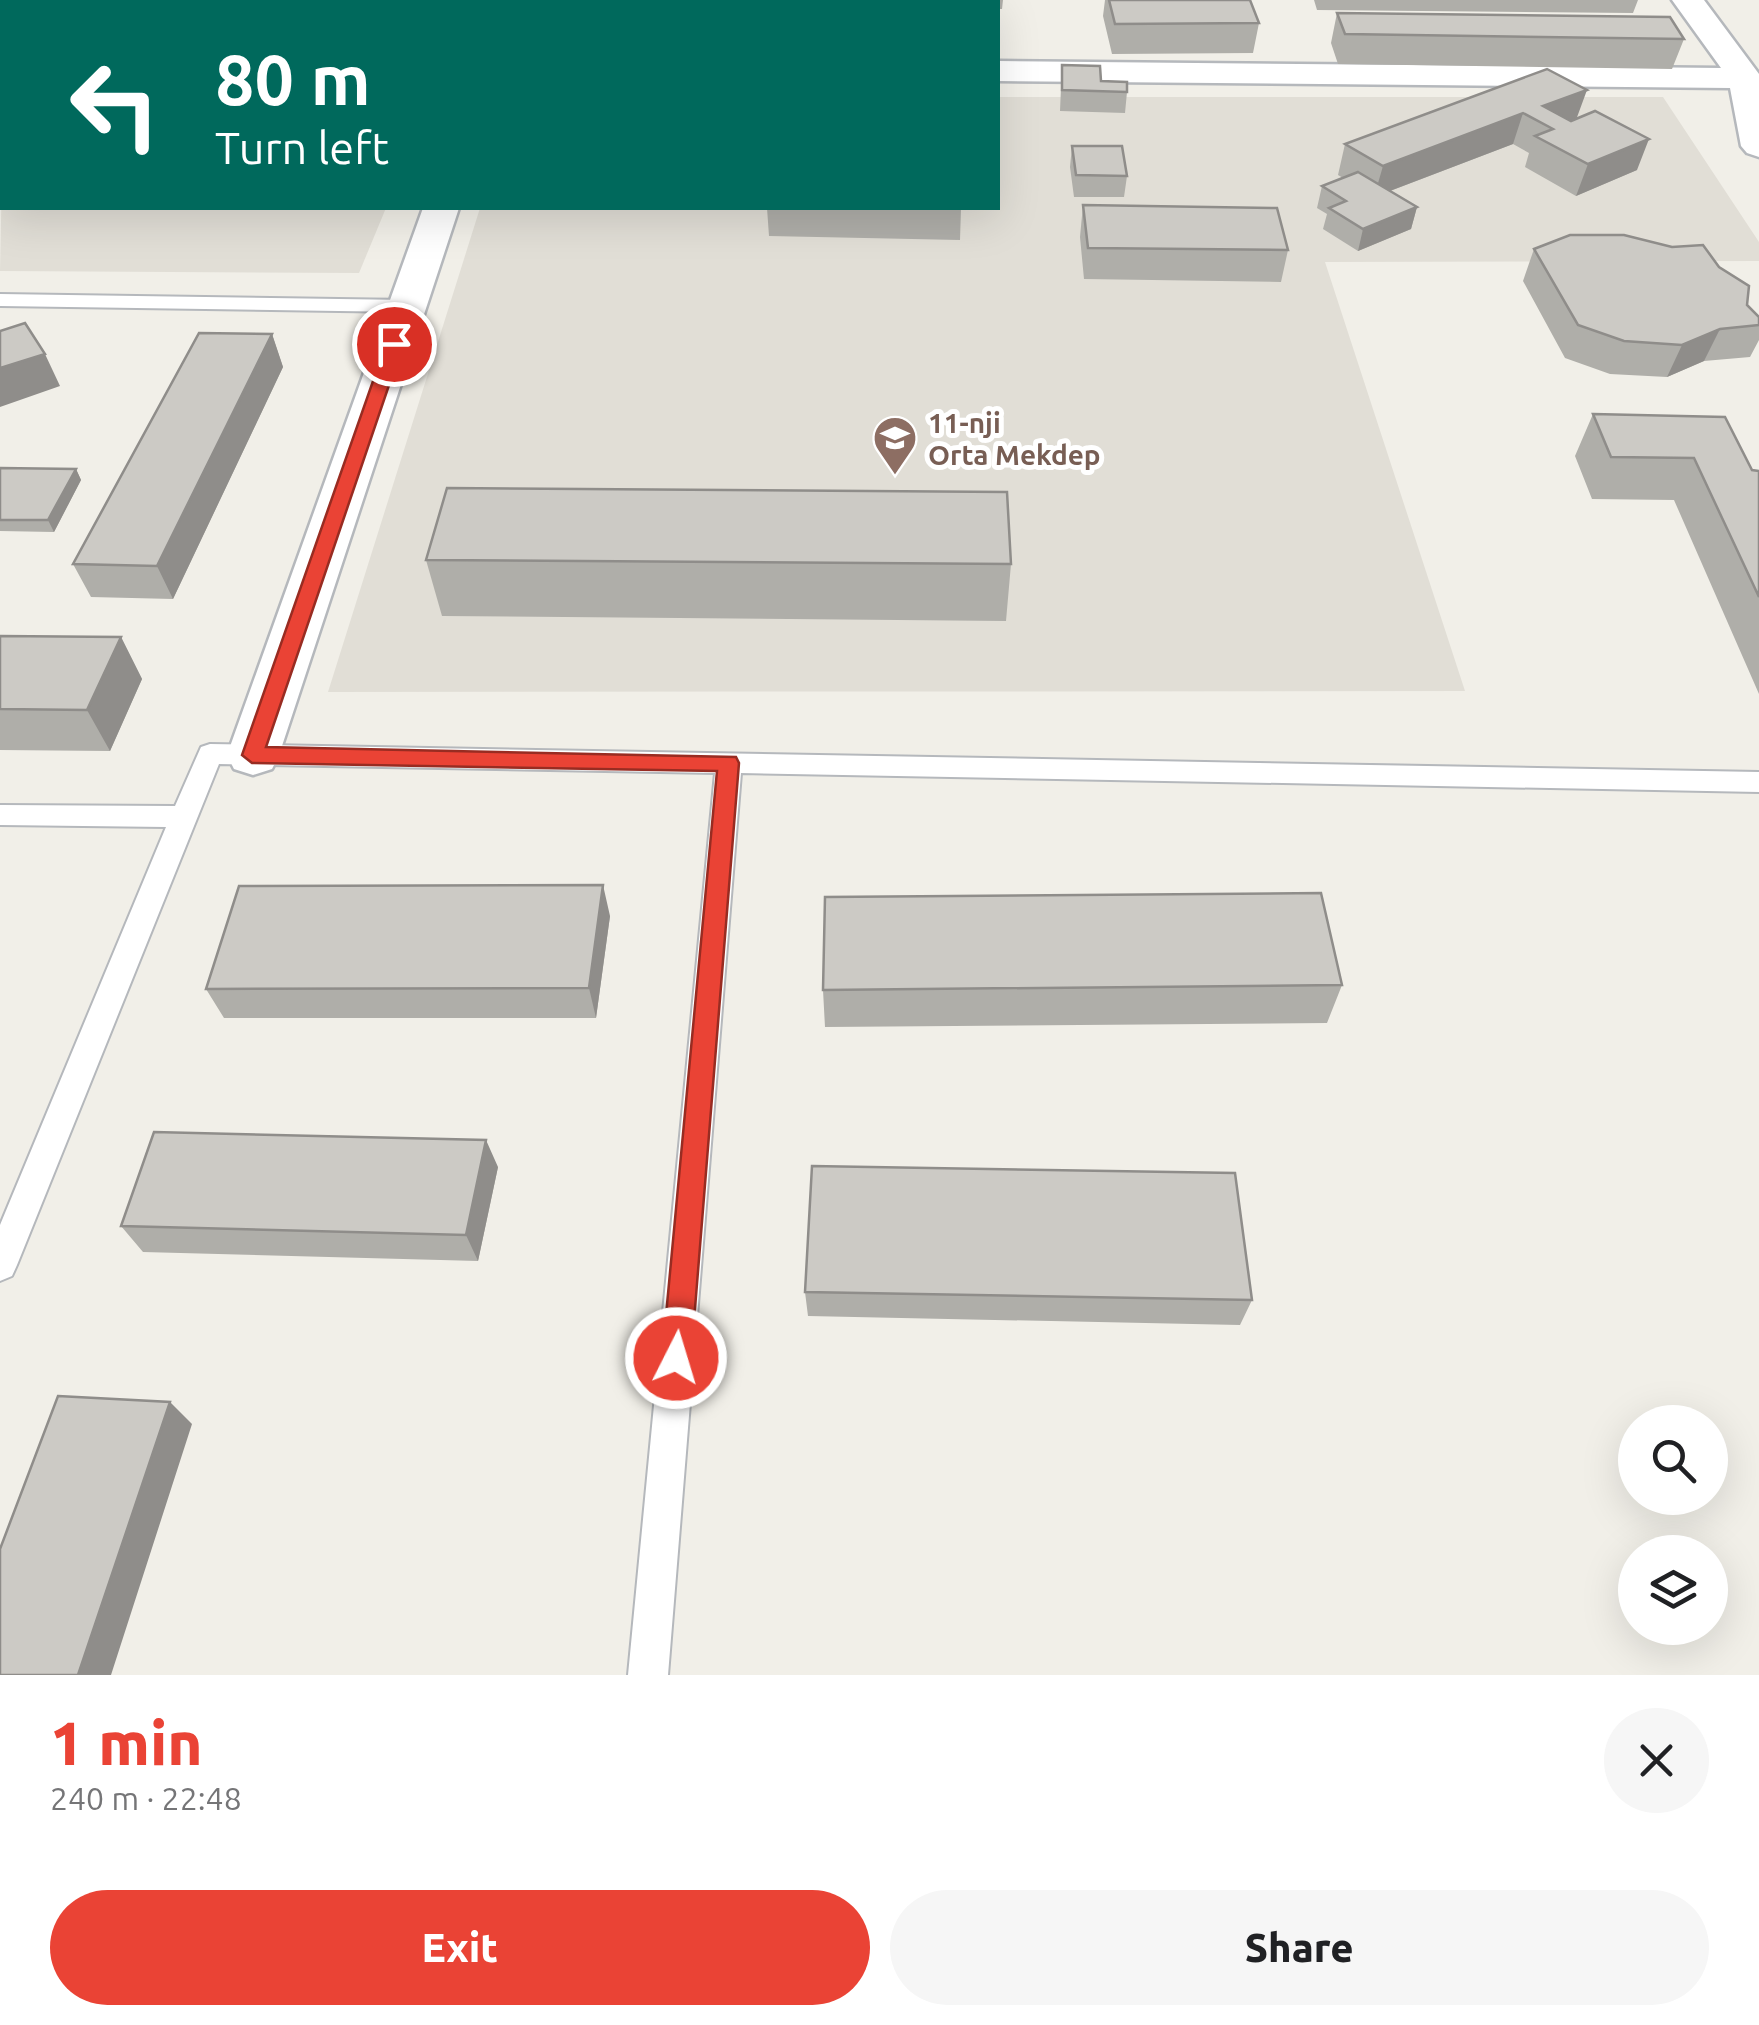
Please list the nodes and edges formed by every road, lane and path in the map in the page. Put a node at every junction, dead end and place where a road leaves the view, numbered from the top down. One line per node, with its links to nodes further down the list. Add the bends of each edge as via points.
1 (1688, 0): 3 (street)
2 (1000, 71): 3 (street)
3 (1745, 78): 4 (street)
4 (1759, 146)
5 (440, 210): 7 (street)
6 (0, 300): 7 (lane)
7 (407, 306): 8 (street)
8 (252, 755): 9 (lane); 12 (lane, via 210,754)
9 (728, 763): 10 (lane); 14 (lane)
10 (1759, 782)
11 (0, 815): 12 (lane)
12 (184, 817): 13 (lane)
13 (0, 1264)
14 (648, 1675)

